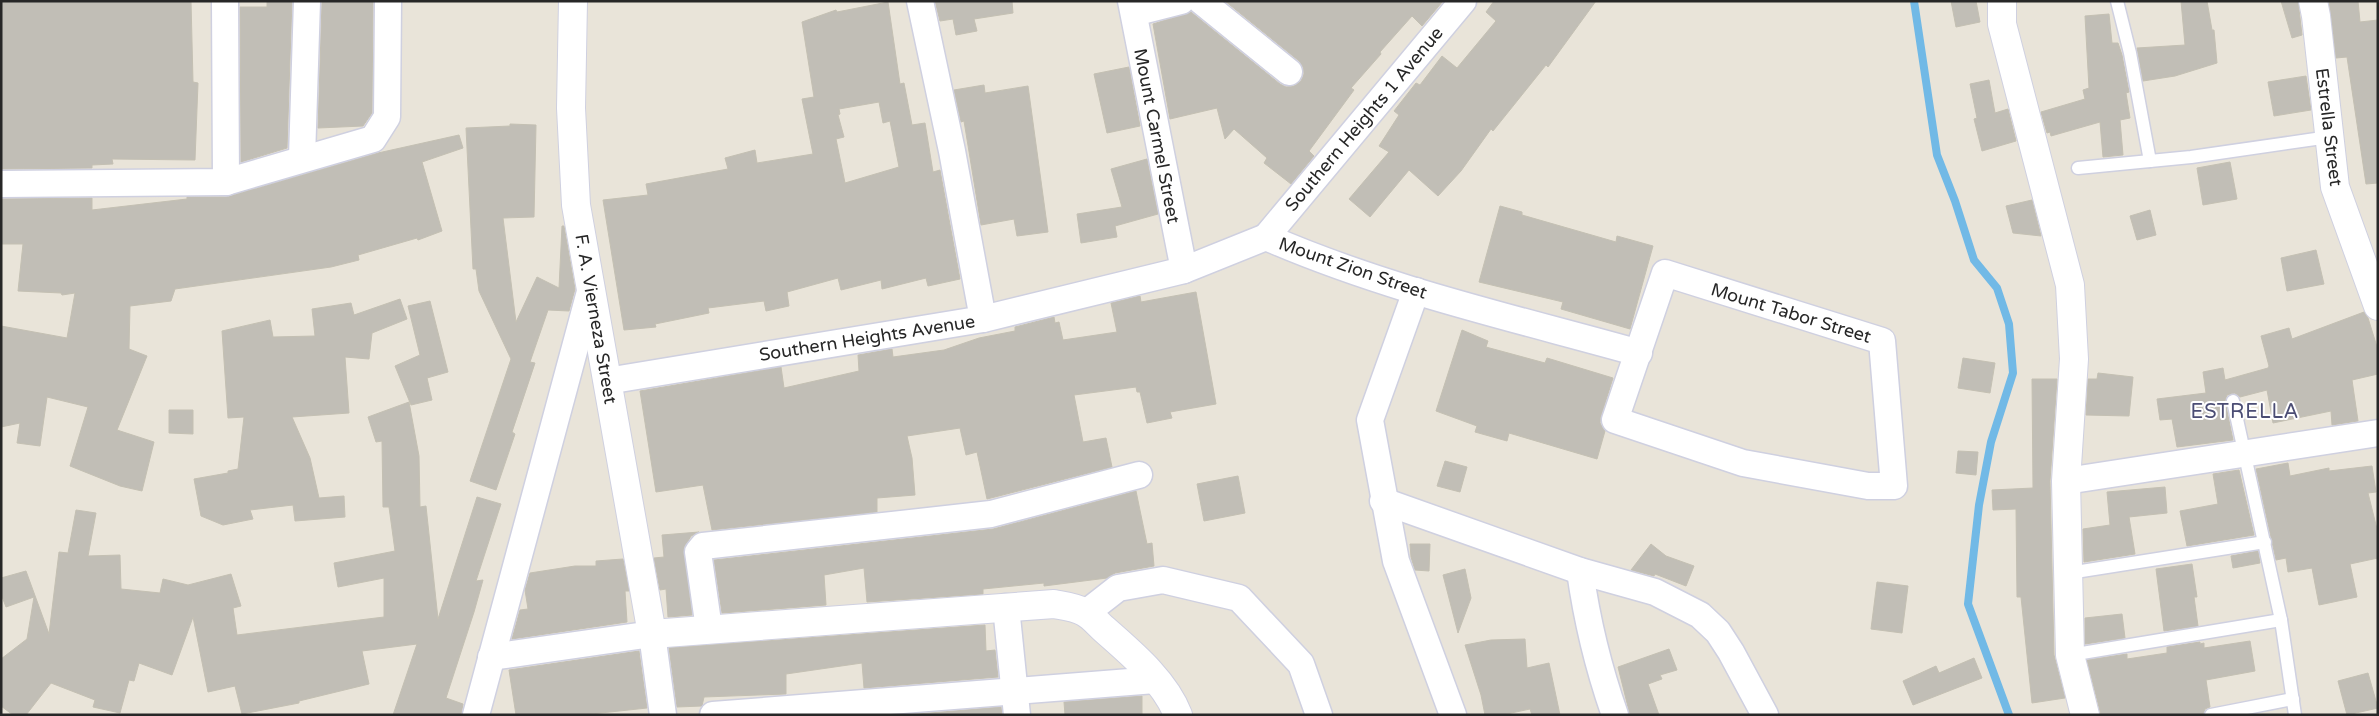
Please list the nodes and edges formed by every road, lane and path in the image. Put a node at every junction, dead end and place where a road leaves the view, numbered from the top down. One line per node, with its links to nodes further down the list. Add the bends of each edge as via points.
1 (225, 1): 18 (street)
2 (307, 1): 15 (street)
3 (388, 1): 15 (street, via 387,117 373,139)
4 (573, 1): 22 (street, F. A. Vierneza Street, via 571,108 576,205)
5 (920, 1): 25 (street, Southern Heights Avenue)
6 (1181, 1): 12 (street)
7 (1201, 1): 13 (street)
8 (1463, 1): 20 (street, Southern Heights 1 Avenue)
9 (2002, 1): 32 (street, via 2002,24 2070,285 2074,359)
10 (2117, 1): 16 (lane)
11 (2312, 1): 14 (street, Estrella Street)
12 (1132, 7): 21 (street, Mount Carmel Street)
13 (1290, 72)
14 (2329, 137): 16 (lane); 24 (street, Estrella Street, via 2335,187)
15 (302, 158): 18 (street)
16 (2150, 161): 17 (lane)
17 (2078, 168)
18 (226, 182): 19 (street)
19 (1, 184)
20 (1266, 238): 21 (street, Mount Zion Street); 23 (street, Mount Zion Street)
21 (1184, 270): 25 (street, Mount Zion Street)
22 (591, 288): 27 (street, F. A. Vierneza Street); 43 (street)
23 (1416, 291): 26 (street, Mount Zion Street); 33 (street, via 1370,420)
24 (2378, 306)
25 (984, 320): 27 (street, Southern Heights Avenue)
26 (1639, 352): 26 (street, Mount Tabor Street, via 1615,420 1743,463 1868,486 1894,486 1882,341 1665,273)
27 (607, 381): 41 (street, F. A. Vierneza Street)
28 (2233, 401): 30 (lane)
29 (2378, 433): 30 (street)
30 (2245, 454): 32 (street); 34 (lane)
31 (1139, 475): 40 (street, via 991,514 703,546 698,552)
32 (2066, 482): 36 (street)
33 (1383, 501): 35 (street); 52 (street, via 1396,561)
34 (2265, 542): 36 (lane); 39 (lane)
35 (1580, 571): 53 (street, via 1601,675); 54 (street, via 1656,592 1700,615 1718,632)
36 (2069, 572): 42 (street)
37 (1006, 607): 38 (street, via 1054,604); 40 (street); 46 (street)
38 (1086, 613): 44 (street); 51 (street, via 1118,588 1162,580 1240,598 1301,664)
39 (2281, 620): 42 (lane); 45 (lane)
40 (709, 629): 41 (street)
41 (652, 634): 43 (street); 48 (street)
42 (2070, 655): 55 (street)
43 (491, 656): 47 (street)
44 (1155, 680): 46 (street); 50 (street, via 1175,705)
45 (2293, 699): 56 (lane); 57 (lane)
46 (1016, 703): 49 (street)
47 (476, 715)
48 (664, 715)
49 (713, 715)
50 (1178, 715)
51 (1319, 715)
52 (1453, 715)
53 (1615, 715)
54 (1765, 715)
55 (2085, 715)
56 (2211, 715)
57 (2295, 715)

